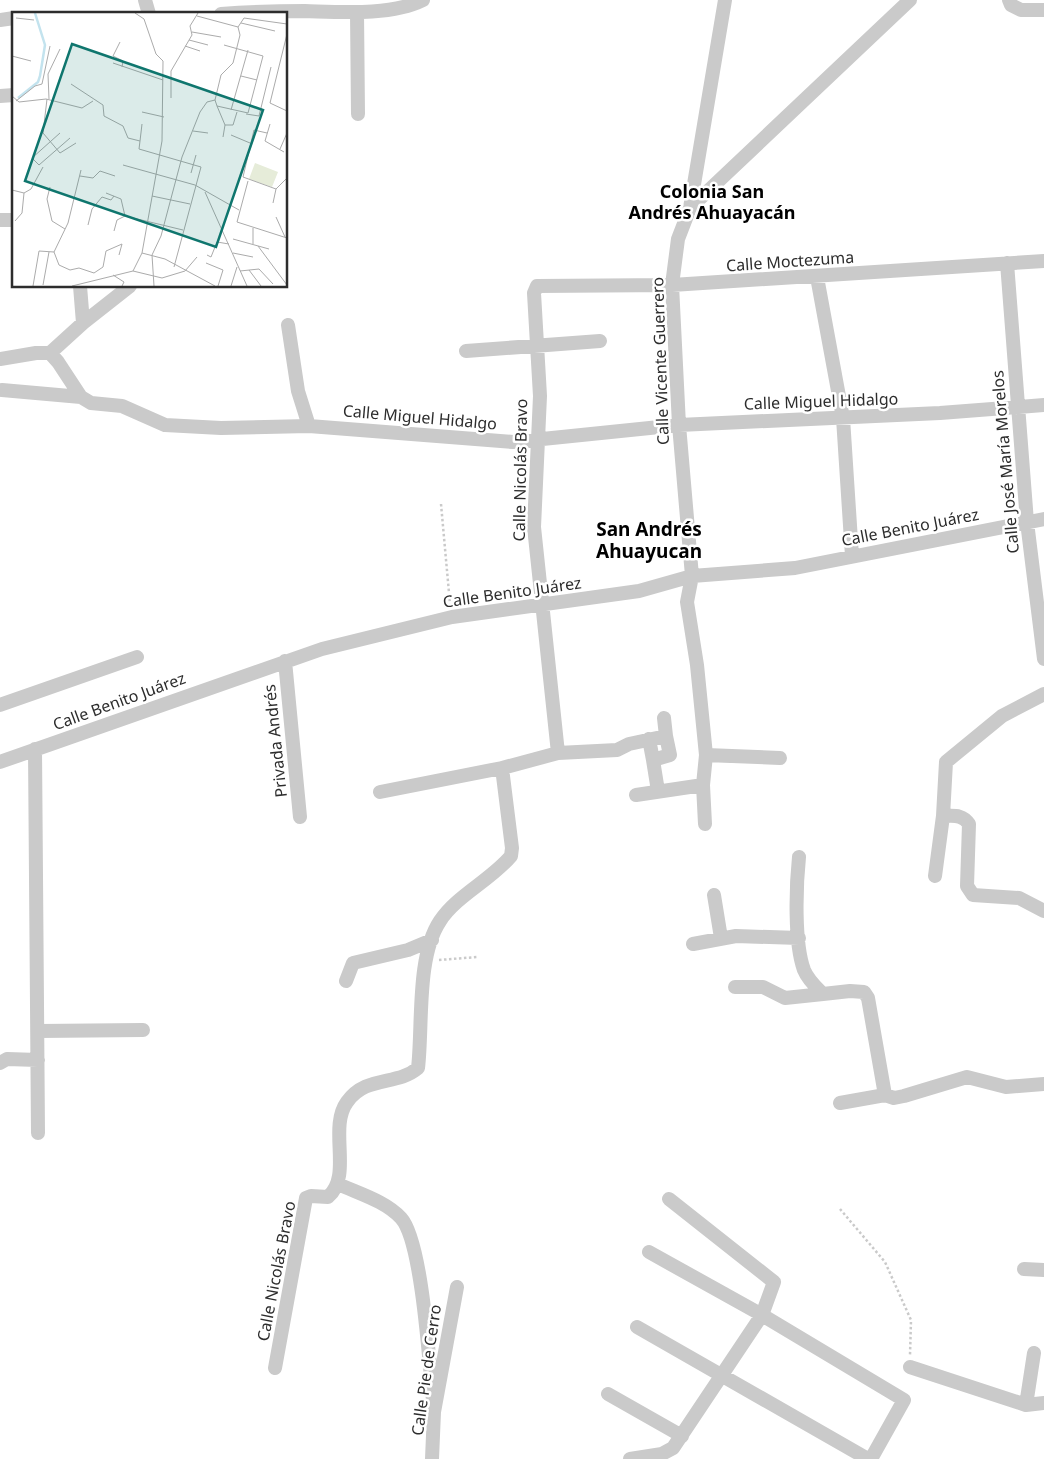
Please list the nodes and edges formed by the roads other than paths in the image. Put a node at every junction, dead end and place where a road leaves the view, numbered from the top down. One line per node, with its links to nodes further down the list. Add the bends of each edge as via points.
1 (423, 0): 7 (street, via 406,6)
2 (725, 0): 9 (street)
3 (910, 0): 9 (street, Calle Vicente Guerrero)
4 (1009, 0): 5 (street, via 1011,5 1021,10)
5 (1044, 10)
6 (257, 12): 7 (street)
7 (357, 12): 8 (street)
8 (358, 114)
9 (690, 208): 13 (street, Calle Vicente Guerrero, via 678,239)
10 (1044, 261): 11 (street, Calle Moctezuma)
11 (1007, 263): 12 (street, Calle Moctezuma); 27 (street, Calle José María Morelos)
12 (817, 277): 13 (street, Calle Moctezuma); 28 (street)
13 (672, 285): 14 (street, Calle Moctezuma); 29 (street, Calle Vicente Guerrero)
14 (537, 286): 20 (street, Calle Nicolás Bravo, via 534,293)
15 (80, 288): 17 (street)
16 (127, 288): 17 (street)
17 (83, 323): 22 (street)
18 (288, 325): 30 (street, via 298,391)
19 (600, 341): 20 (street)
20 (536, 345): 21 (street); 31 (street, Calle Nicolás Bravo, via 540,396)
21 (466, 351)
22 (50, 353): 23 (street, via 36,352); 25 (street)
23 (0, 359)
24 (2, 390): 25 (street, Calle Miguel Hidalgo)
25 (81, 397): 30 (street, Calle Miguel Hidalgo, via 91,403 122,406 165,425 221,428)
26 (1044, 405): 27 (street, Calle Miguel Hidalgo)
27 (1018, 407): 28 (street, Calle Miguel Hidalgo); 33 (street, Calle José María Morelos)
28 (843, 418): 29 (street, Calle Miguel Hidalgo); 34 (street)
29 (679, 424): 31 (street, Calle Miguel Hidalgo); 35 (street, Calle Vicente Guerrero)
30 (309, 426): 31 (street, Calle Miguel Hidalgo, via 496,442)
31 (536, 440): 36 (street, Calle Nicolás Bravo, via 534,526)
32 (1044, 519): 33 (street, Calle Benito Juárez)
33 (1027, 522): 34 (street, Calle Benito Juárez); 38 (street, Calle José María Morelos)
34 (852, 556): 35 (street, Calle Benito Juárez, via 795,568)
35 (692, 576): 36 (street, Calle Benito Juárez, via 639,591); 47 (street, Calle Vicente Guerrero, via 687,602)
36 (542, 606): 39 (street, Calle Benito Juárez, via 452,617); 46 (street, Calle Nicolás Bravo)
37 (137, 657): 41 (street)
38 (1044, 658)
39 (285, 661): 45 (street, Calle Benito Juárez); 57 (street, Privada Andrés)
40 (1044, 694): 56 (street, via 1002,716 946,762)
41 (0, 706)
42 (664, 718): 43 (street)
43 (666, 736): 44 (street); 49 (street, via 670,754)
44 (649, 739): 46 (street, via 617,750); 49 (street)
45 (35, 749): 50 (street, Calle Benito Juárez); 71 (street)
46 (558, 753): 51 (street)
47 (706, 755): 48 (street); 52 (street, Calle Vicente Guerrero)
48 (780, 758)
49 (652, 760): 53 (street)
50 (0, 762)
51 (502, 768): 54 (street); 65 (street, via 511,856 440,921)
52 (703, 785): 53 (street); 58 (street, Calle Vicente Guerrero)
53 (658, 791): 55 (street)
54 (380, 792)
55 (636, 795)
56 (943, 816): 60 (street); 62 (street, via 959,816 969,824 968,890 972,895 1019,898)
57 (300, 817)
58 (705, 824)
59 (799, 857): 64 (street, via 796,881)
60 (935, 876)
61 (714, 895): 63 (street)
62 (1044, 911)
63 (721, 938): 64 (street); 66 (street)
64 (799, 938): 69 (street, via 804,970)
65 (432, 940): 67 (street, via 408,950 353,962); 78 (street, via 420,1008 418,1068 412,1073 372,1083 356,1091 345,1103 340,1120)
66 (693, 944)
67 (346, 981)
68 (735, 987): 69 (street, via 763,987 785,998)
69 (823, 994): 75 (street, via 864,992 868,998)
70 (143, 1030): 71 (street)
71 (38, 1031): 72 (street)
72 (38, 1060): 73 (street, via 7,1059); 77 (street)
73 (0, 1063)
74 (1044, 1084): 75 (street, via 1006,1087 967,1077 904,1096)
75 (884, 1095): 76 (street)
76 (840, 1103)
77 (38, 1133)
78 (338, 1184): 88 (street, Calle Nicolás Bravo, via 328,1197 306,1198); 93 (street, via 389,1207 403,1220 413,1241 420,1276)
79 (669, 1199): 84 (street, via 774,1282)
80 (649, 1252): 84 (street)
81 (1024, 1270): 82 (street)
82 (1044, 1270)
83 (456, 1287): 93 (street, Calle Pie de Cerro)
84 (762, 1315): 89 (street); 97 (street, via 904,1400)
85 (637, 1327): 89 (street)
86 (1034, 1353): 92 (street)
87 (910, 1367): 92 (street)
88 (275, 1368)
89 (722, 1376): 94 (street); 97 (street)
90 (608, 1394): 94 (street)
91 (1044, 1403): 92 (street)
92 (1026, 1404)
93 (434, 1412): 95 (street, Calle Pie de Cerro)
94 (682, 1436): 96 (street, via 673,1448 662,1454)
95 (432, 1459)
96 (630, 1459)
97 (869, 1459)

